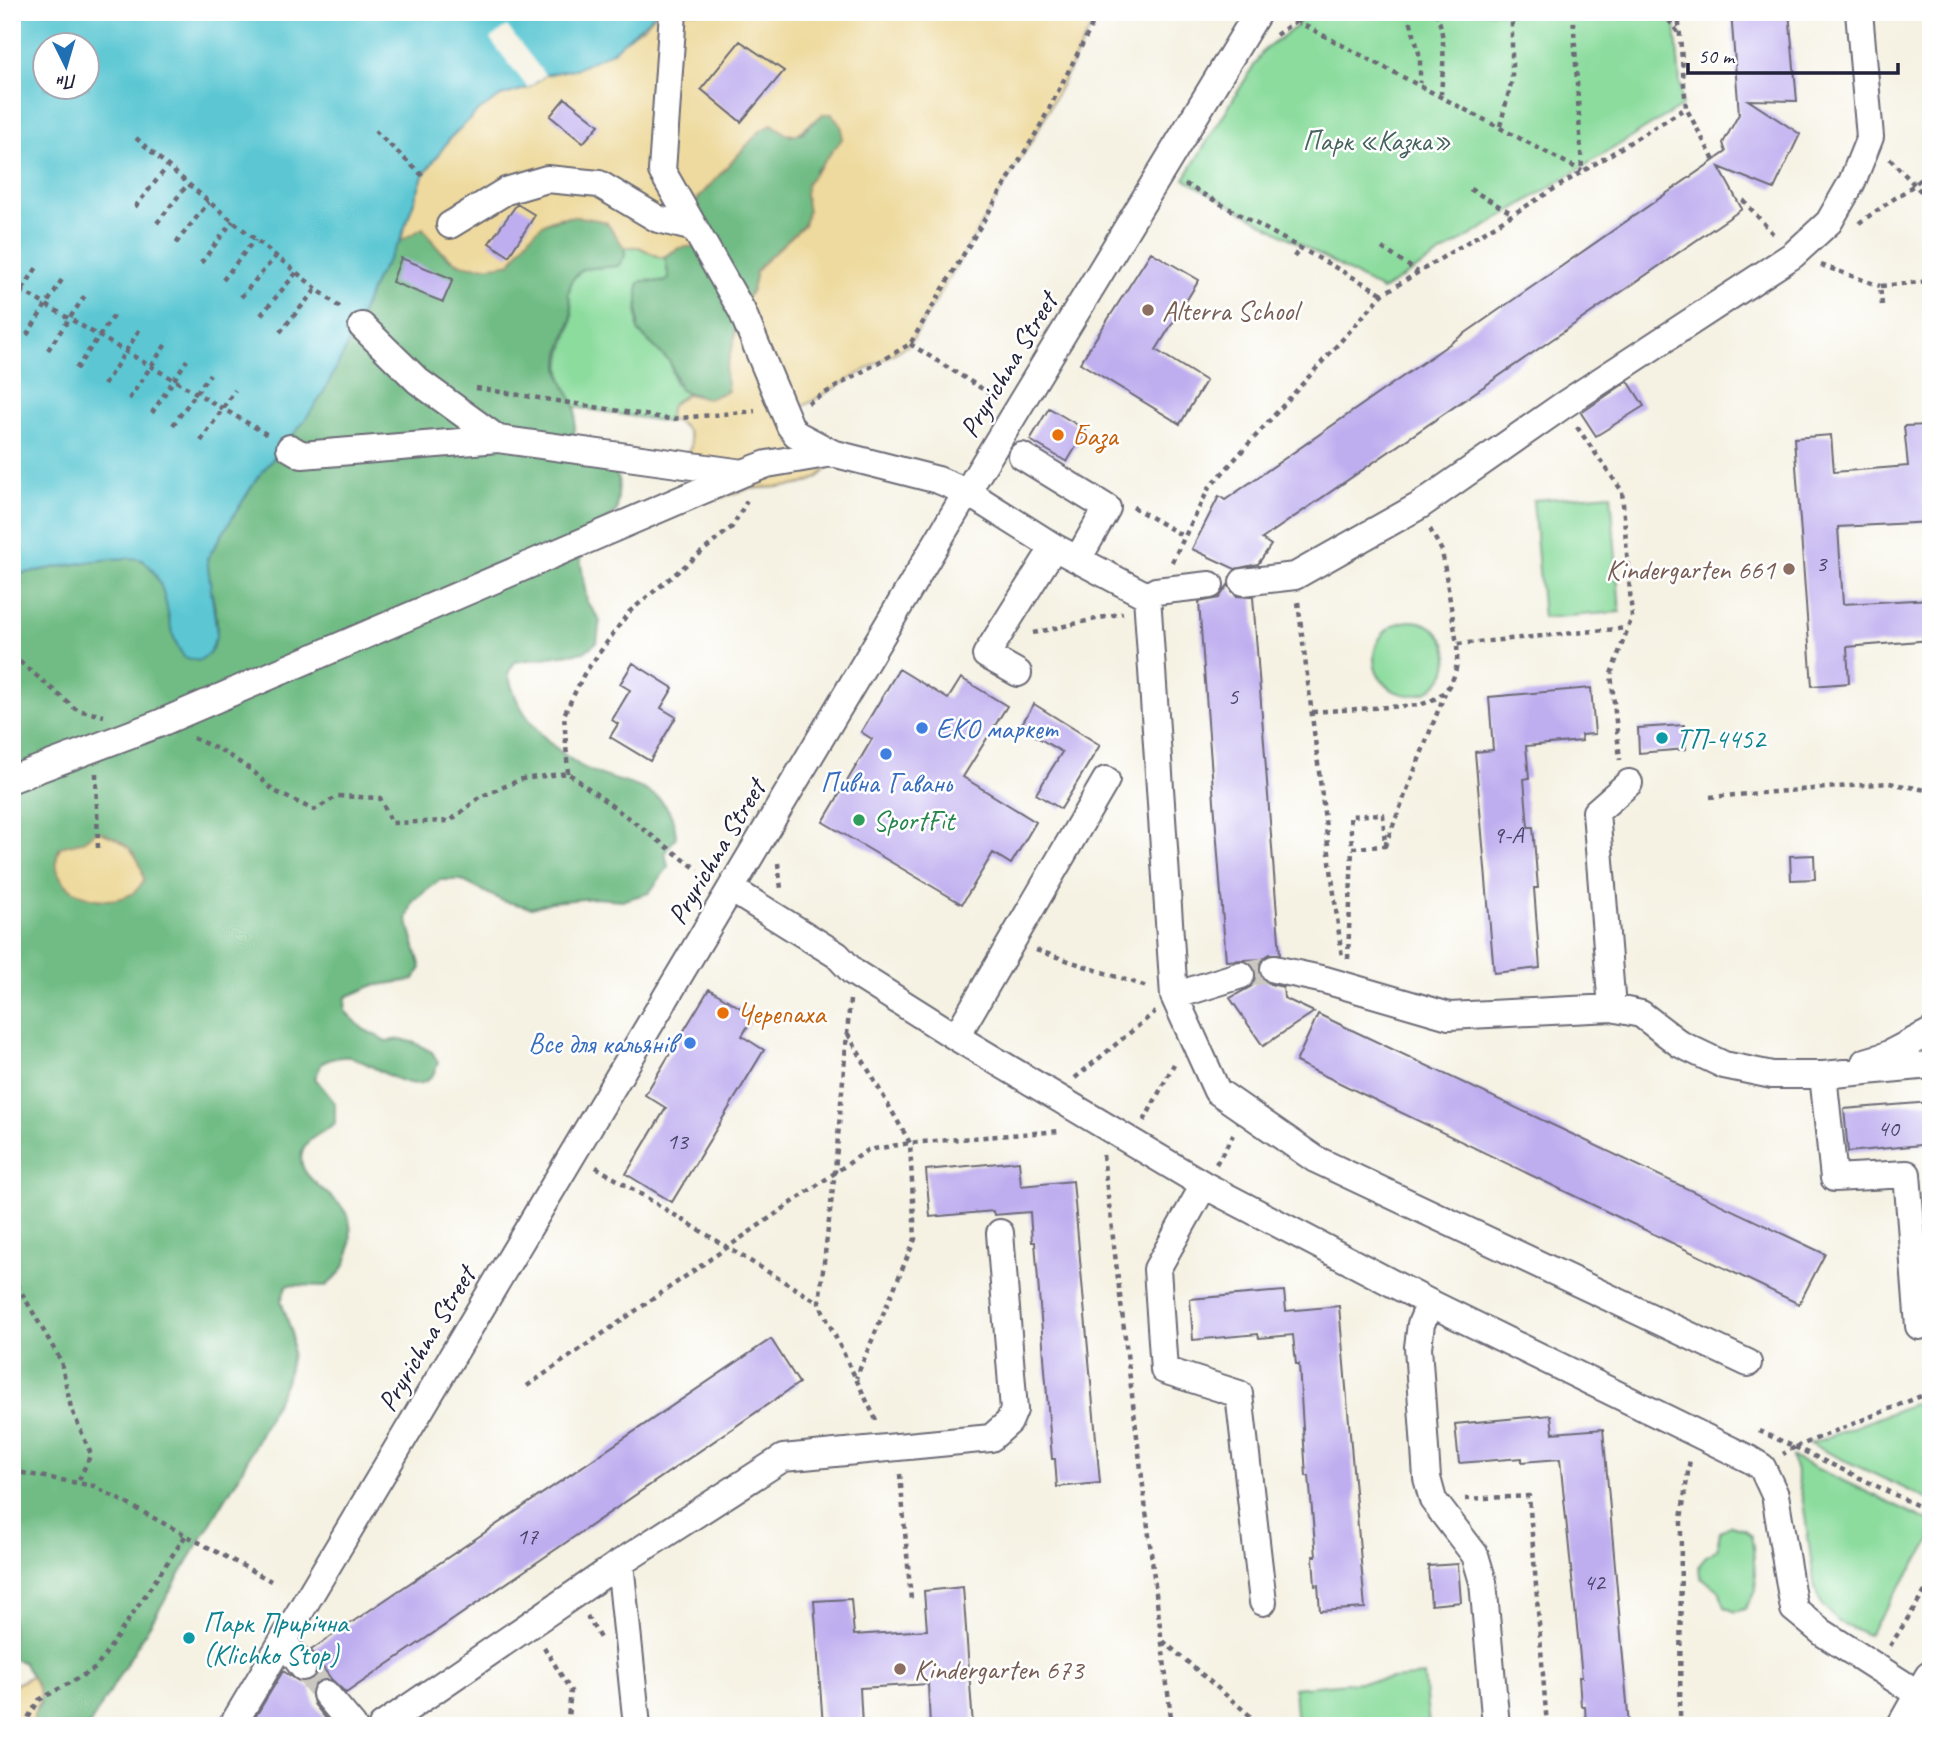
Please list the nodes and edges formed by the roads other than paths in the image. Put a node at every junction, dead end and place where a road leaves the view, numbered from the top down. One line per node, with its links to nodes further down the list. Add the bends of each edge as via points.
1 (673, 12): 5 (street, via 662,171)
2 (1258, 12): 12 (street, Pryrichna Street)
3 (1859, 12): 15 (street, via 1870,137 1852,183 1829,222 1793,255 1419,506 1295,576)
4 (450, 225): 5 (street, via 506,191 547,179 599,184 658,219)
5 (694, 228): 9 (street, via 742,312 796,434)
6 (362, 326): 7 (street, via 418,381)
7 (498, 439): 8 (street, via 302,455); 11 (street)
8 (290, 448)
9 (832, 453): 11 (street); 12 (street)
10 (1022, 456): 14 (street, via 1107,508)
11 (755, 469): 19 (street, via 158,724)
12 (967, 492): 13 (street); 22 (street, Pryrichna Street)
13 (1054, 547): 14 (street); 18 (street, via 986,655)
14 (1078, 559): 17 (street)
15 (1244, 582)
16 (1210, 585): 17 (street)
17 (1151, 598): 25 (street)
18 (1018, 673)
19 (12, 779)
20 (1106, 780): 28 (street)
21 (1626, 786): 26 (street, via 1596,812)
22 (731, 889): 28 (street, via 837,954 853,972); 38 (street, Pryrichna Street)
23 (1274, 969): 26 (street, via 1449,1016)
24 (1241, 975): 25 (street)
25 (1174, 996): 35 (street, via 1217,1091 1315,1159)
26 (1612, 1008): 30 (street, via 1641,1014 1679,1044 1724,1065 1772,1075)
27 (1931, 1032): 30 (street, via 1885,1056)
28 (956, 1037): 31 (street)
29 (1931, 1065): 30 (street)
30 (1823, 1074): 34 (street, via 1834,1178 1907,1174)
31 (1204, 1185): 33 (street); 37 (street, via 1157,1269 1164,1370 1239,1394)
32 (1000, 1233): 36 (street, via 1014,1410 1009,1422 991,1438 783,1458)
33 (1430, 1303): 40 (street, via 1762,1467 1775,1495 1794,1609 1823,1633); 46 (street, via 1420,1324 1418,1347 1427,1478 1433,1500 1475,1555)
34 (1919, 1326)
35 (1748, 1363)
36 (620, 1563): 44 (street); 45 (street)
37 (1262, 1602)
38 (283, 1641): 39 (street); 42 (street, Pryrichna Street)
39 (303, 1667)
40 (1925, 1687): 47 (main road)
41 (326, 1694): 43 (street)
42 (233, 1726)
43 (352, 1726)
44 (382, 1726)
45 (637, 1726)
46 (1496, 1726)
47 (1904, 1726)

